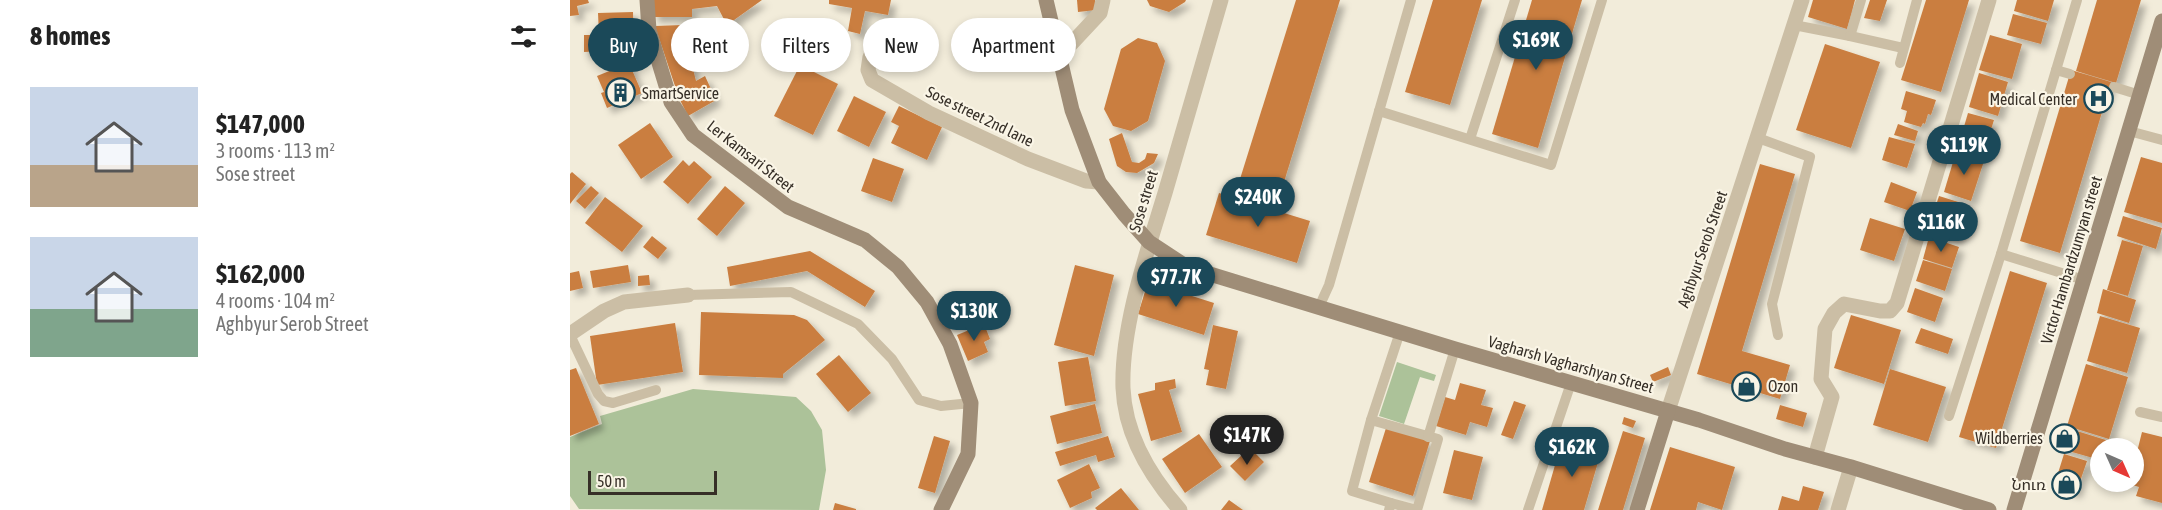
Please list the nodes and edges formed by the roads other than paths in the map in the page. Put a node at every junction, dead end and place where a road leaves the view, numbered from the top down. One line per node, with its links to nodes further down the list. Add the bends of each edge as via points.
1 (647, 0): 43 (street, Ler Kamsari Street, via 649,30 671,102 693,135 788,207 866,240 898,267 927,302 950,344)
2 (1046, 0): 13 (street)
3 (1103, 0): 17 (street, via 1100,13)
4 (1221, 0): 32 (street, Sose street)
5 (1411, 0): 26 (lane)
6 (1515, 0): 29 (lane)
7 (1602, 0): 29 (lane, via 1551,165)
8 (1802, 0): 15 (street, Aghbyur Serob Street)
9 (1862, 0): 16 (lane)
10 (1917, 0): 18 (lane)
11 (1989, 0): 50 (street, via 1897,303 1890,310 1881,311 1844,304 1825,328 1821,379 1832,398)
12 (2077, 0): 20 (lane)
13 (1050, 18)
14 (2162, 21): 25 (street, Victor Hambardzumyan street)
15 (1794, 25): 16 (lane); 28 (street, Aghbyur Serob Street)
16 (1850, 36): 18 (lane)
17 (1076, 39)
18 (1903, 48): 19 (lane)
19 (1900, 63)
20 (2056, 70): 23 (lane); 33 (lane)
21 (869, 72): 31 (street, Sose street 2nd lane, via 872,80 936,117 1057,171)
22 (1062, 72): 31 (street)
23 (2070, 74)
24 (2114, 87): 25 (lane)
25 (2140, 95): 27 (street, Victor Hambardzumyan street)
26 (1379, 111): 29 (lane); 36 (lane, via 1329,285)
27 (2129, 131): 30 (lane); 34 (street, Victor Hambardzumyan street)
28 (1758, 138): 39 (lane, via 1810,157 1772,304); 44 (street, Aghbyur Serob Street)
29 (1470, 139)
30 (2162, 140)
31 (1099, 182): 32 (street)
32 (1149, 242): 36 (street, Vagharsh Vagharshyan Street, via 1187,267); 54 (street, Sose street, via 1128,329 1123,389 1137,446 1149,471)
33 (2001, 254): 34 (lane); 46 (lane)
34 (2084, 280): 60 (street, Victor Hambardzumyan street)
35 (688, 295): 38 (street, via 624,302); 43 (lane, via 791,292 858,324 892,359 919,400 941,406)
36 (1319, 307): 37 (street, Vagharsh Vagharshyan Street)
37 (1400, 332): 40 (street, Vagharsh Vagharshyan Street); 48 (lane)
38 (570, 334): 42 (lane, via 604,401 613,403)
39 (1778, 335)
40 (1455, 349): 41 (street, Vagharsh Vagharshyan Street); 49 (lane)
41 (1571, 383): 44 (street, Vagharsh Vagharshyan Street); 56 (lane)
42 (657, 390)
43 (971, 403): 53 (street, Ler Kamsari Street, via 968,454)
44 (1668, 411): 50 (street, Vagharsh Vagharshyan Street); 57 (street, Aghbyur Serob Street)
45 (2140, 412): 47 (lane)
46 (1949, 416)
47 (2162, 417)
48 (1371, 420): 49 (lane); 52 (lane, via 1352,491)
49 (1428, 437): 55 (lane, via 1438,439)
50 (1815, 457): 51 (street, Vagharsh Vagharshyan Street)
51 (1851, 466): 58 (street); 59 (street, Vagharsh Vagharshyan Street)
52 (1390, 506): 55 (lane)
53 (941, 510)
54 (1180, 510)
55 (1417, 510)
56 (1528, 510)
57 (1637, 510)
58 (1838, 510)
59 (1989, 510)
60 (2014, 510)

